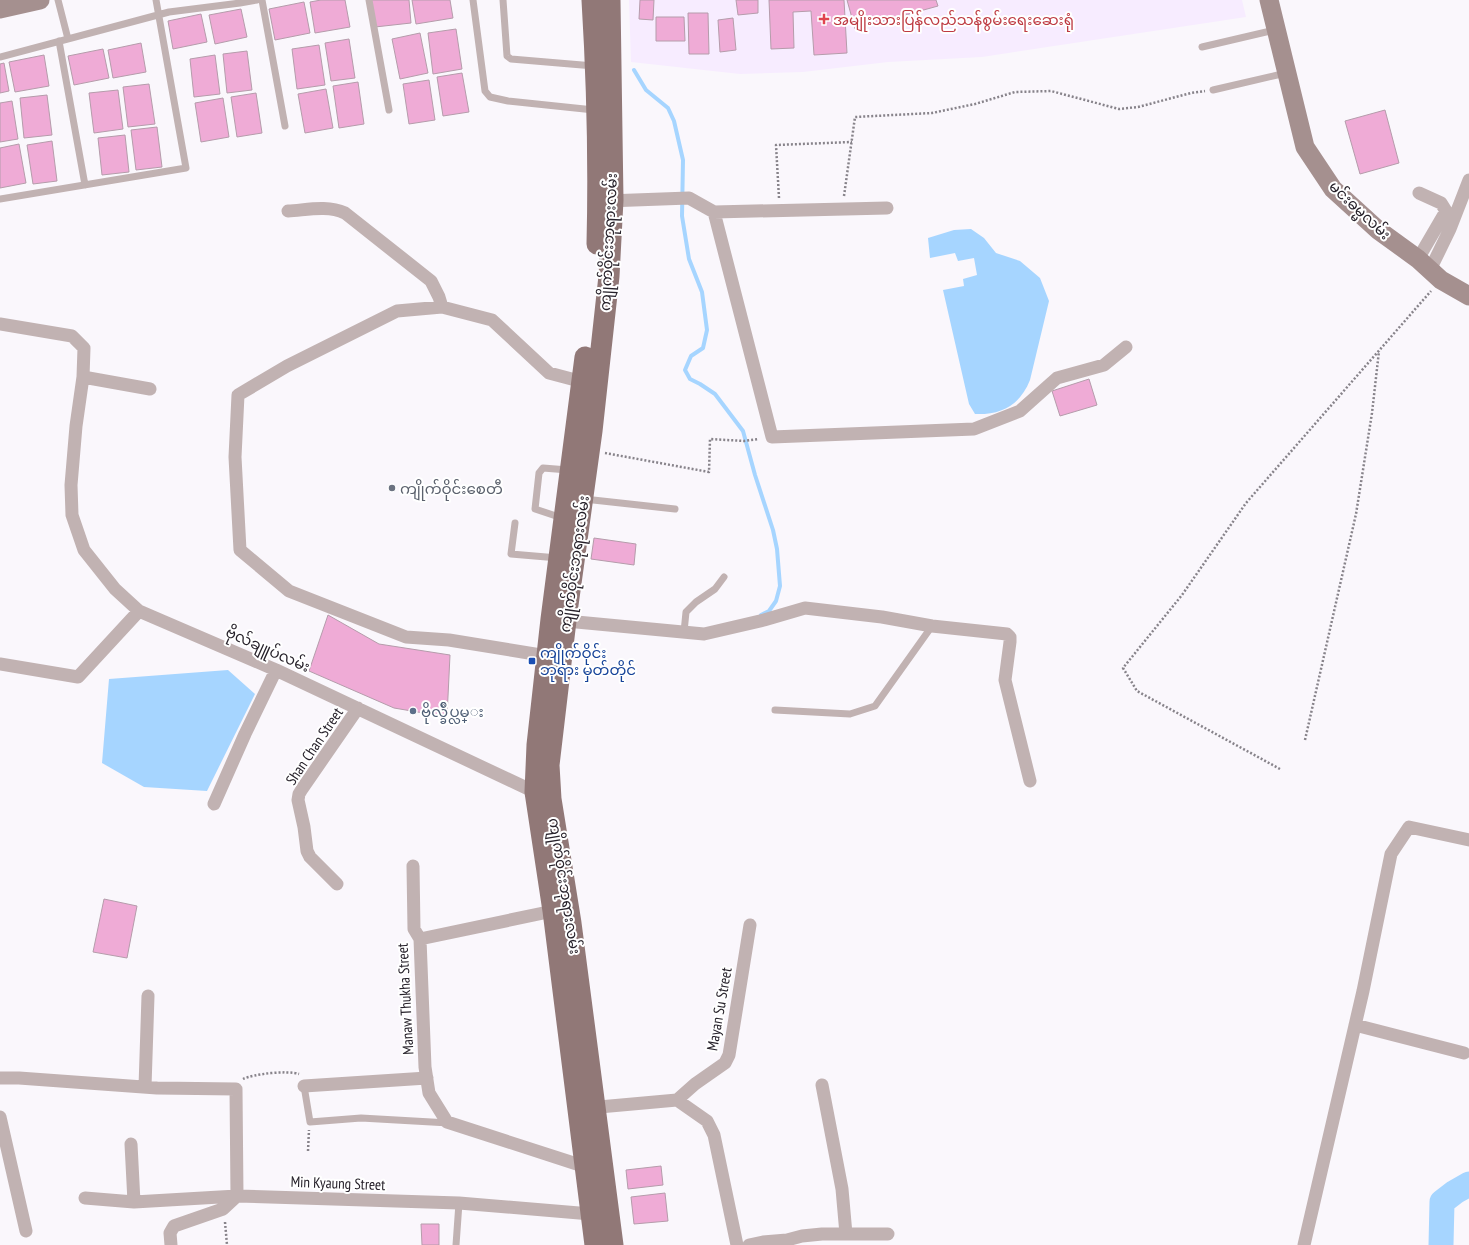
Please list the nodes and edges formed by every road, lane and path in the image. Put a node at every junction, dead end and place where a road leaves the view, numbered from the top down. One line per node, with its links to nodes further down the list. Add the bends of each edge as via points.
1 (40, 0): 12 (main road)
2 (58, 0): 15 (lane)
3 (156, 0): 13 (lane)
4 (257, 0): 13 (lane)
5 (262, 0): 24 (lane)
6 (368, 0): 22 (lane)
7 (473, 0): 23 (lane, via 485,91 490,97)
8 (503, 0): 19 (lane, via 507,56 511,59)
9 (592, 0): 19 (main road, ကျိုက်ဝိုင်းဘုရားလမ်း)
10 (610, 0): 30 (main road, ကျိုက်ဝိုင်းဘုရားလမ်း)
11 (1269, 0): 14 (main road, မင်းဓမ္မလမ်း)
12 (0, 9)
13 (158, 15): 15 (lane); 27 (lane, via 186,168)
14 (1275, 30): 17 (lane); 20 (main road, မင်းဓမ္မလမ်း)
15 (68, 39): 16 (lane)
16 (59, 41): 18 (lane); 27 (lane)
17 (1202, 47)
18 (0, 57)
19 (596, 66): 23 (main road, ကျိုက်ဝိုင်းဘုရားလမ်း)
20 (1287, 73): 21 (lane); 36 (main road, မင်းဓမ္မလမ်း, via 1305,147 1333,189 1378,230)
21 (1213, 90): 25 (path, via 1119,109 1051,91 1015,92 932,113 855,117)
22 (389, 110)
23 (596, 110): 30 (main road, ကျိုက်ဝိုင်းဘုရားလမ်း)
24 (285, 126)
25 (852, 142): 32 (path); 34 (path, via 776,145)
26 (1469, 180): 36 (street, via 1450,229)
27 (85, 185): 29 (lane)
28 (1419, 193): 36 (street, via 1441,203 1446,211)
29 (0, 199)
30 (606, 201): 35 (street, via 689,198); 43 (main road, ကျိုက်ဝိုင်းဘုရားလမ်း); 46 (main road, ကျိုက်ဝိုင်းဘုရားလမ်း, via 609,276)
31 (887, 208): 32 (street)
32 (843, 209): 34 (street)
33 (288, 211): 38 (street, via 327,208 345,213 431,281 440,297)
34 (779, 211): 35 (street)
35 (714, 212): 45 (street)
36 (1430, 270): 37 (main road, မင်းဓမ္မလမ်း); 41 (path)
37 (1467, 291)
38 (442, 307): 43 (street, via 492,320 549,373); 58 (street, via 397,311 287,366 238,395 235,457 240,550 289,591 406,637 449,640)
39 (0, 324): 42 (street, ဗိုလ်ချူပ်လမ်း, via 72,336 84,348)
40 (1126, 347): 45 (street, via 1104,365 1057,378 1020,411 974,429)
41 (1378, 351): 63 (path, via 1372,413 1356,514); 64 (path, via 1246,503 1182,595 1123,668 1137,691)
42 (83, 377): 44 (street); 54 (street, ဗိုလ်ချူပ်လမ်း, via 71,485 72,515 84,550 115,589)
43 (583, 382): 47 (main road, ကျိုက်ဝိုင်းဘုရားလမ်း)
44 (150, 389)
45 (772, 437): 46 (path, via 744,441 710,439 709,472)
46 (589, 450): 48 (main road, ကျိုက်ဝိုင်းဘုရားလမ်း)
47 (571, 470): 48 (main road, ကျိုက်ဝိုင်းဘုရားလမ်း); 50 (lane, via 543,468 535,509)
48 (575, 498): 49 (lane); 50 (main road, ကျိုက်ဝိုင်းဘုရားလမ်း); 55 (main road, ကျိုက်ဝိုင်းဘုရားလမ်း)
49 (675, 509)
50 (564, 519): 52 (main road, ကျိုက်ဝိုင်းဘုရားလမ်း)
51 (515, 523): 52 (lane, via 511,554)
52 (559, 558): 58 (main road, ကျိုက်ဝိုင်းဘုရားလမ်း)
53 (724, 577): 57 (lane, via 716,589 686,612)
54 (139, 611): 59 (street, via 78,677); 60 (street, ဗိုလ်ချူပ်လမ်း)
55 (566, 620): 57 (street); 71 (main road, ကျိုက်ဝိုင်းဘုရားလမ်း, via 549,766)
56 (932, 626): 57 (street, via 805,608 704,634); 62 (lane, via 875,706 850,714); 65 (street, via 1009,635 1005,680)
57 (684, 632)
58 (547, 656): 66 (main road, ကျိုက်ဝိုင်းဘုရားလမ်း, via 536,745)
59 (0, 664)
60 (276, 670): 61 (street, ဗိုလ်ချူပ်လမ်း); 67 (street)
61 (358, 708): 66 (street, ဗိုလ်ချူပ်လမ်း); 70 (street, Shan Chan Street, via 302,789 298,800 307,851)
62 (775, 710)
63 (1305, 740)
64 (1280, 769)
65 (1030, 782)
66 (535, 792): 71 (main road, ကျိုက်ဝိုင်းဘုရားလမ်း)
67 (214, 804)
68 (1469, 840): 75 (street, via 1409,827 1391,854)
69 (413, 866): 73 (street, Manaw Thukha Street, via 414,929)
70 (337, 884)
71 (561, 909): 73 (street); 84 (main road, ကျိုက်ဝိုင်းဘုရားလမ်း)
72 (750, 925): 83 (street, Mayan Su Street, via 729,1055 725,1063)
73 (420, 939): 78 (street, Manaw Thukha Street)
74 (148, 996): 81 (street)
75 (1356, 1025): 76 (street); 107 (street)
76 (1464, 1053)
77 (0, 1078): 81 (street)
78 (427, 1078): 80 (street); 87 (street, Manaw Thukha Street, via 430,1093)
79 (822, 1085): 98 (street, via 842,1189)
80 (304, 1086): 82 (path, via 300,1074 289,1072 251,1076 239,1083); 86 (lane)
81 (145, 1087): 82 (street)
82 (236, 1090): 91 (street)
83 (677, 1100): 84 (street); 105 (street, via 707,1121 714,1135)
84 (587, 1108): 90 (main road, ကျိုက်ဝိုင်းဘုရားလမ်း); 96 (main road, ကျိုက်ဝိုင်းဘုရားလမ်း)
85 (0, 1117): 97 (street)
86 (310, 1122): 87 (lane, via 361,1118); 89 (path)
87 (449, 1123): 90 (street)
88 (131, 1144): 93 (street)
89 (308, 1151)
90 (586, 1167): 96 (main road, ကျိုက်ဝိုင်းဘုရားလမ်း)
91 (237, 1196): 93 (street, Min Kyaung Street); 94 (street, Min Kyaung Street); 95 (street)
92 (85, 1198): 93 (street, Min Kyaung Street)
93 (134, 1202)
94 (459, 1203): 96 (street, Min Kyaung Street); 102 (lane)
95 (224, 1209): 100 (street, via 174,1226 170,1233); 101 (path)
96 (600, 1214): 103 (main road, ကျိုက်ဝိုင်းဘုရားလမ်း); 104 (main road, ကျိုက်ဝိုင်းဘုရားလမ်း)
97 (26, 1231)
98 (846, 1234): 99 (street); 106 (street, via 802,1236)
99 (888, 1234)
100 (171, 1245)
101 (227, 1245)
102 (456, 1245)
103 (595, 1245)
104 (614, 1245)
105 (738, 1245)
106 (748, 1245)
107 (1304, 1245)

